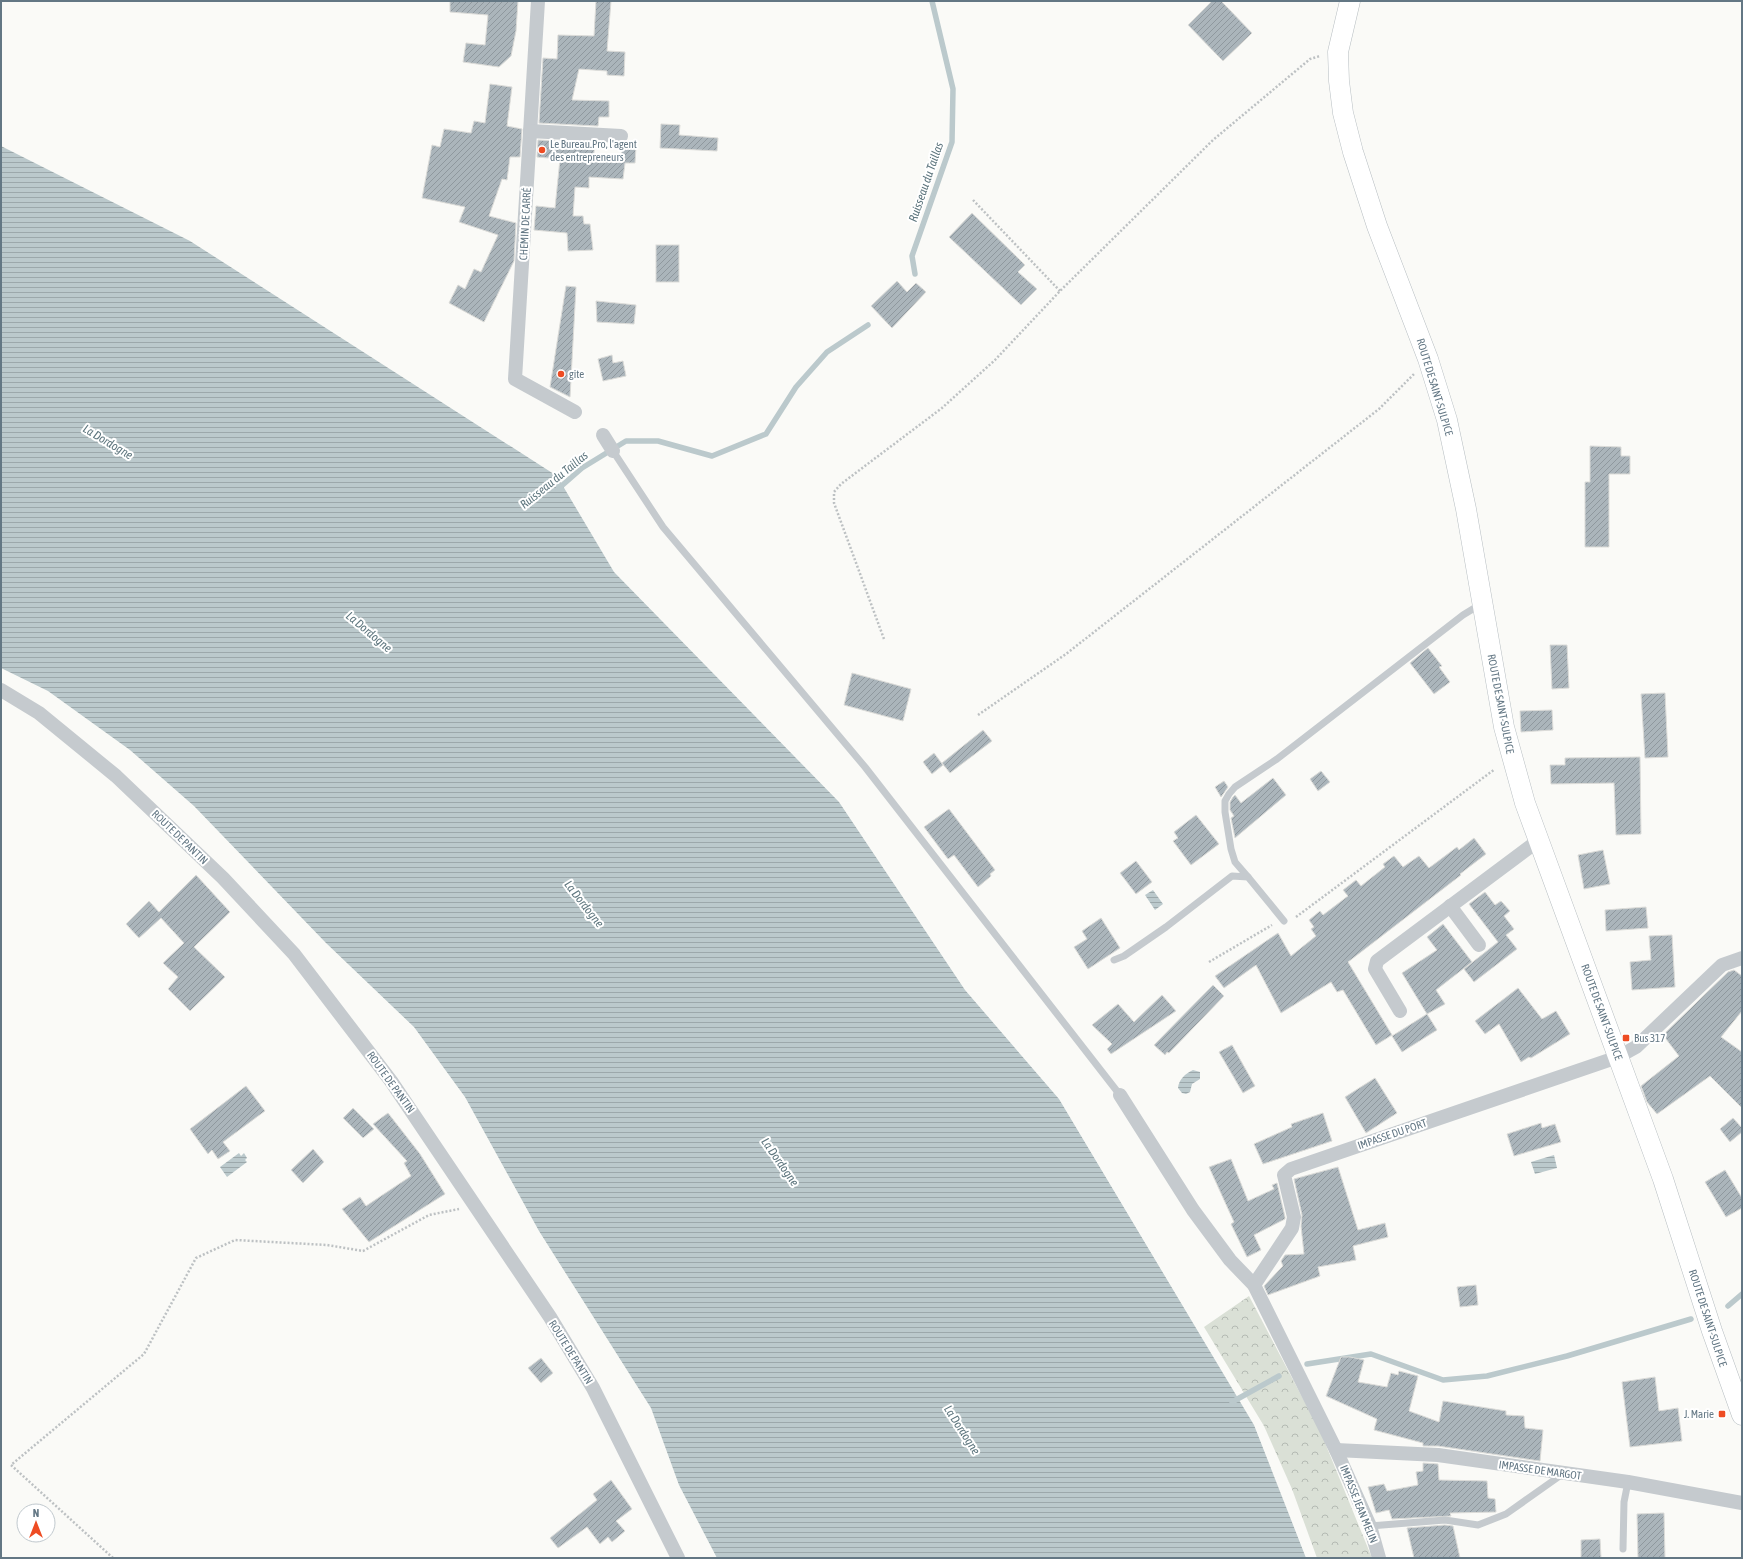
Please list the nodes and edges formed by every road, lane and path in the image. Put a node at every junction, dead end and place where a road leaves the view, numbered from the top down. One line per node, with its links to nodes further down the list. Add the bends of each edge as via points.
1 (538, 1): 4 (street, CHEMIN DE CARRÉ)
2 (1350, 1): 3 (main road, ROUTE DE SAINT-SULPICE)
3 (1338, 52): 7 (path, via 1310,59 1213,140); 8 (main road, ROUTE DE SAINT-SULPICE, via 1343,113 1353,152 1377,226)
4 (530, 131): 5 (street); 9 (street, CHEMIN DE CARRÉ, via 516,379)
5 (621, 136)
6 (974, 200): 7 (path)
7 (1060, 291): 13 (path, via 995,360 953,398 840,484 834,492 834,502)
8 (1428, 359): 12 (main road, ROUTE DE SAINT-SULPICE, via 1447,420); 15 (path, via 1372,414 1066,654)
9 (575, 412)
10 (603, 434): 11 (street)
11 (613, 451): 27 (lane, via 663,527 865,767)
12 (1483, 602): 16 (main road, ROUTE DE SAINT-SULPICE, via 1504,727); 18 (lane, via 1229,794 1225,801 1225,812 1231,849 1236,862)
13 (884, 639)
14 (1, 690): 28 (street, ROUTE DE PANTIN, via 39,713 116,776 223,878 294,954 391,1081)
15 (978, 715)
16 (1512, 756): 17 (main road, ROUTE DE SAINT-SULPICE, via 1525,803); 20 (path, via 1294,919)
17 (1539, 840): 19 (street); 26 (main road, ROUTE DE SAINT-SULPICE)
18 (1248, 877): 20 (lane); 23 (lane, via 1232,876 1166,927)
19 (1450, 906): 21 (street); 25 (street, via 1377,961 1375,969)
20 (1284, 922): 24 (path, via 1269,925)
21 (1479, 945)
22 (1742, 958): 26 (street, via 1722,965 1636,1047)
23 (1114, 960)
24 (1209, 962)
25 (1400, 1011)
26 (1618, 1057): 29 (street, IMPASSE DU PORT, via 1292,1169 1284,1175 1294,1217 1292,1228); 30 (main road, ROUTE DE SAINT-SULPICE, via 1663,1179)
27 (1120, 1095): 29 (street, IMPASSE JEAN MELIN, via 1193,1210 1230,1260)
28 (475, 1206): 37 (path, via 429,1215 363,1251 326,1244 235,1240 196,1258 144,1354 11,1465); 38 (street, ROUTE DE PANTIN, via 550,1317 593,1388)
29 (1254, 1285): 31 (street, IMPASSE JEAN MELIN)
30 (1742, 1415)
31 (1336, 1450): 32 (street, IMPASSE DE MARGOT, via 1438,1455); 35 (street, IMPASSE JEAN MELIN)
32 (1564, 1473): 33 (street, IMPASSE DE MARGOT); 35 (lane, via 1506,1514 1478,1525 1445,1520)
33 (1628, 1482): 34 (street, IMPASSE DE MARGOT); 36 (lane, via 1624,1502)
34 (1742, 1504)
35 (1370, 1526): 39 (street, IMPASSE JEAN MELIN)
36 (1623, 1549)
37 (113, 1558)
38 (678, 1558)
39 (1379, 1558)

